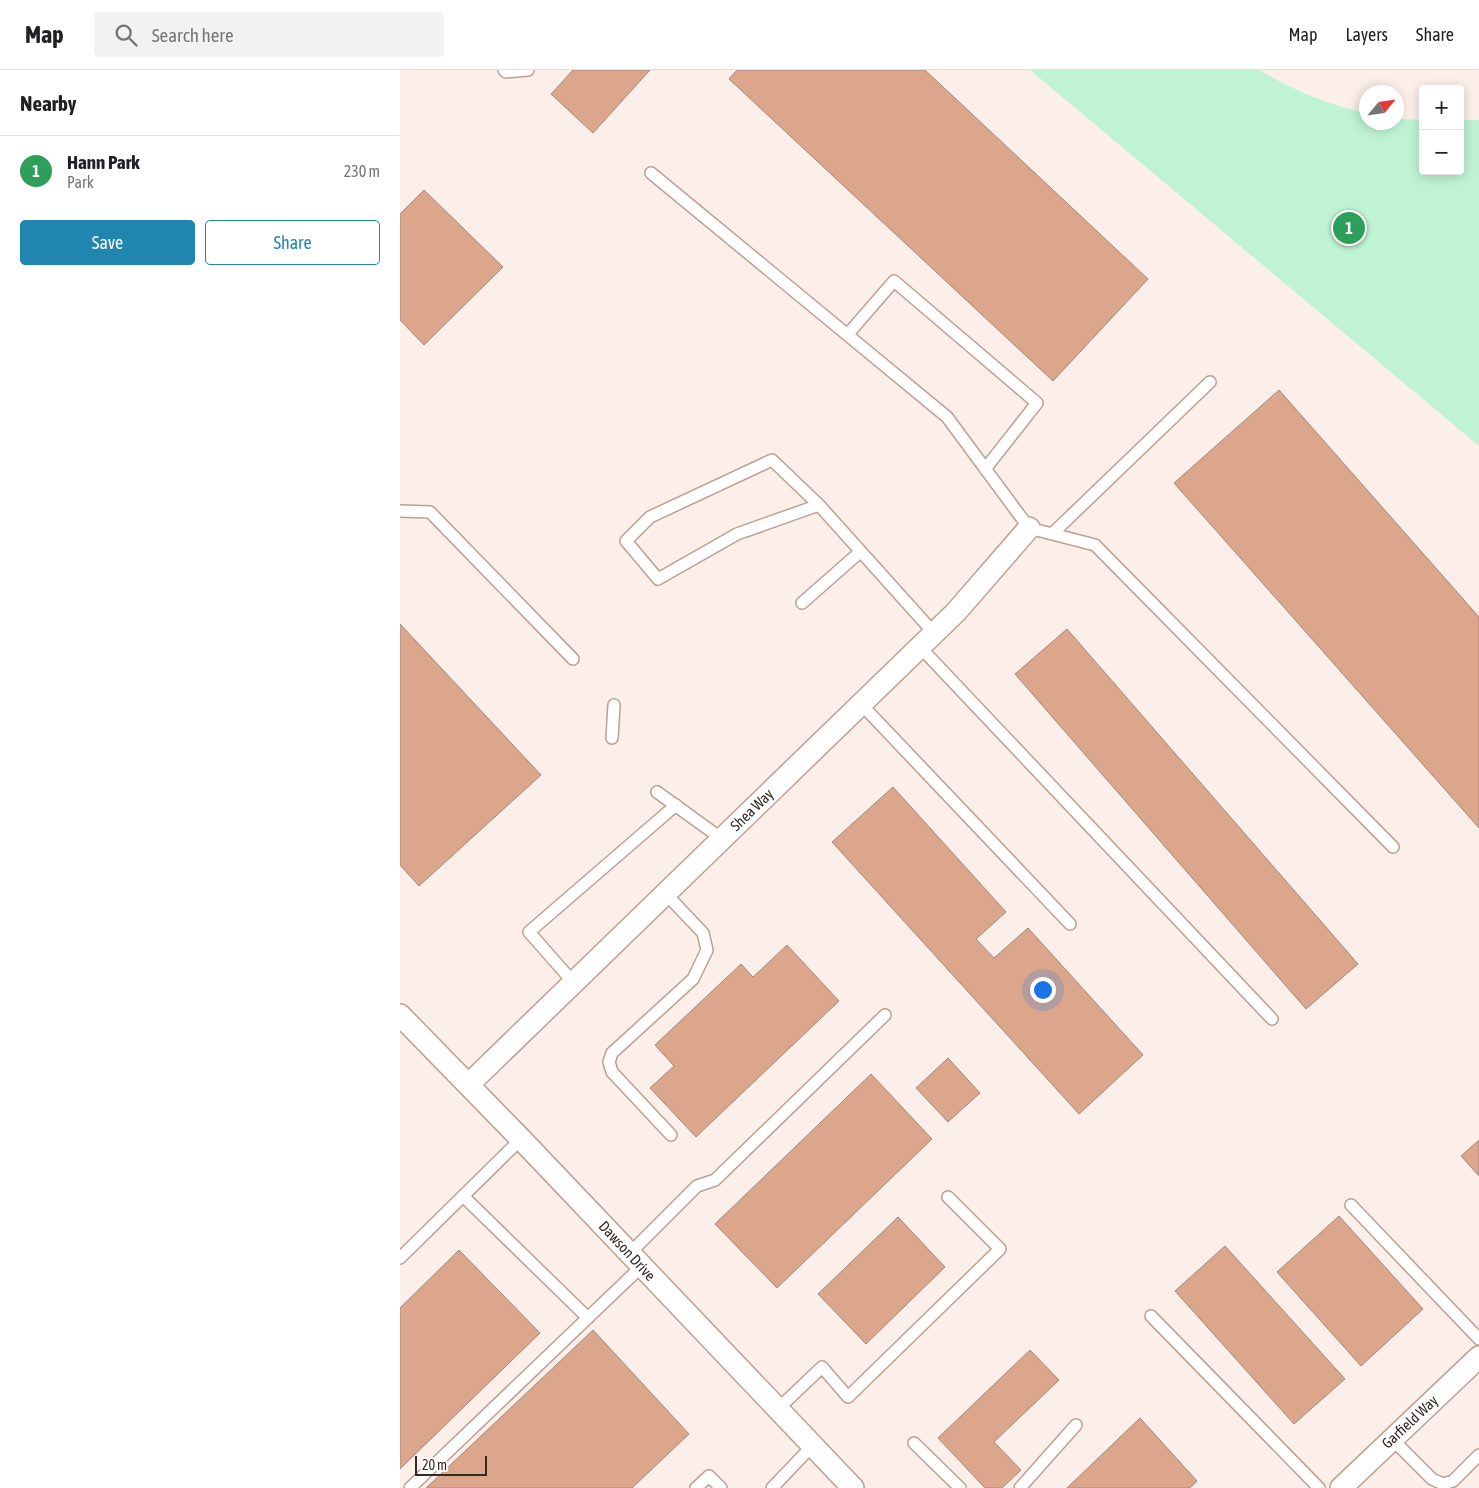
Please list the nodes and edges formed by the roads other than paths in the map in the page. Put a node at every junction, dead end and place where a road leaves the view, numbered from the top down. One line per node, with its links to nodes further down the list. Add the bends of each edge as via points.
1 (504, 70): 2 (lane)
2 (528, 70)
3 (651, 173): 4 (lane)
4 (848, 334): 6 (lane, via 947,417); 6 (lane, via 894,281 1037,404)
5 (1210, 382): 10 (lane)
6 (985, 469): 9 (lane)
7 (819, 506): 7 (lane, via 772,460 650,517 626,541 658,578 737,534); 11 (lane)
8 (400, 511): 14 (lane, via 430,512)
9 (1028, 528): 10 (lane); 13 (street, Shea Way, via 956,612)
10 (1052, 534): 21 (lane, via 1095,545)
11 (860, 552): 12 (lane); 13 (lane)
12 (802, 603)
13 (927, 640): 15 (street, Shea Way); 27 (lane)
14 (574, 659)
15 (861, 704): 20 (street, Shea Way); 23 (lane)
16 (614, 705): 17 (lane)
17 (612, 738)
18 (657, 792): 19 (lane)
19 (676, 806): 20 (lane); 24 (lane, via 529,932)
20 (722, 839): 22 (street, Shea Way)
21 (1393, 847)
22 (665, 893): 24 (street, Shea Way); 29 (lane, via 704,933 707,950 693,979 612,1053 609,1062 612,1072)
23 (1070, 924)
24 (573, 982): 28 (street, Shea Way)
25 (400, 1015): 28 (street, Dawson Drive)
26 (885, 1016): 35 (lane, via 715,1180 697,1186)
27 (1272, 1020)
28 (468, 1085): 30 (street, Dawson Drive)
29 (671, 1134)
30 (521, 1139): 31 (lane); 35 (street, Dawson Drive)
31 (463, 1196): 34 (lane); 37 (lane)
32 (948, 1197): 40 (lane, via 1000,1249 848,1397 822,1368)
33 (1351, 1205): 38 (lane)
34 (400, 1258)
35 (636, 1260): 37 (lane); 40 (street, Dawson Drive)
36 (1151, 1316): 54 (lane)
37 (588, 1318): 47 (lane)
38 (1479, 1339)
39 (1479, 1357): 42 (street, Garfield Way)
40 (778, 1409): 44 (street, Dawson Drive)
41 (1076, 1425): 53 (lane)
42 (1392, 1439): 46 (lane, via 1432,1479); 55 (street, Garfield Way)
43 (914, 1443): 52 (lane)
44 (813, 1446): 50 (lane); 51 (street, Dawson Drive)
45 (1479, 1455): 46 (lane)
46 (1444, 1486)
47 (410, 1488)
48 (696, 1488): 49 (lane, via 709,1476)
49 (721, 1488)
50 (772, 1488)
51 (853, 1488)
52 (960, 1488)
53 (1020, 1488)
54 (1319, 1488)
55 (1341, 1488)

